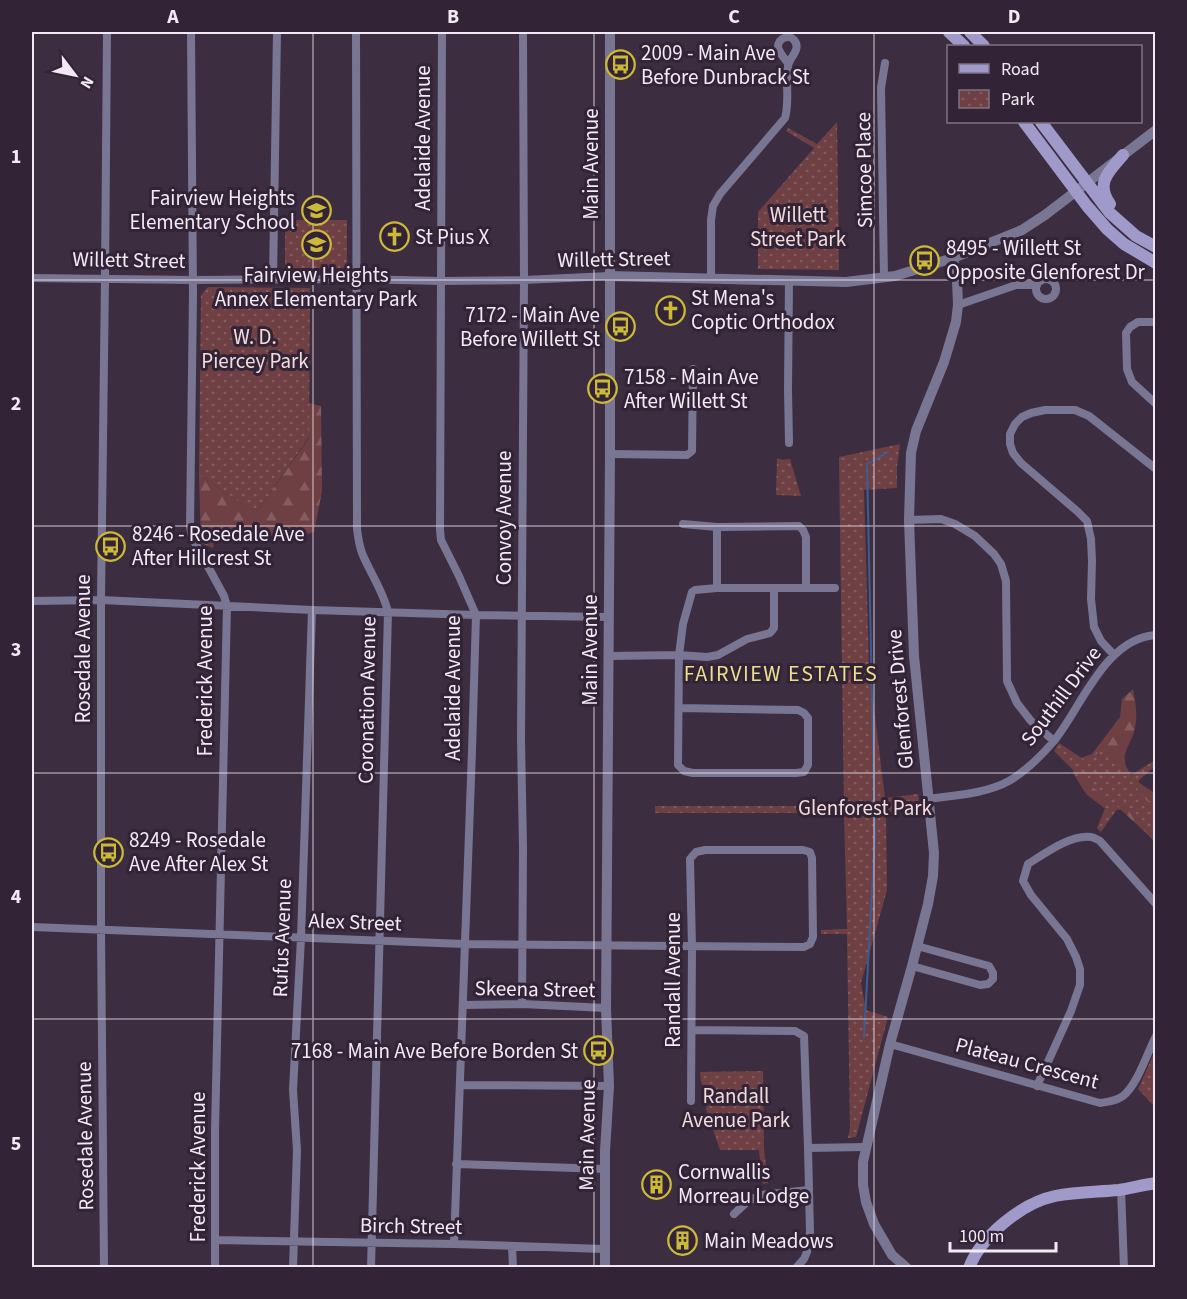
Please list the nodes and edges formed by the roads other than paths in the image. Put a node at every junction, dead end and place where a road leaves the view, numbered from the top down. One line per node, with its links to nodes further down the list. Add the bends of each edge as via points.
1 (107, 32): 28 (street, Rosedale Avenue)
2 (191, 32): 31 (street, Frederick Avenue)
3 (276, 32): 29 (street)
4 (356, 32): 30 (street, Coronation Avenue)
5 (442, 32): 34 (street, Adelaide Avenue)
6 (523, 32): 32 (street, Convoy Avenue)
7 (610, 32): 24 (street, Main Avenue)
8 (949, 32): 10 (main road)
9 (970, 32): 11 (main road)
10 (963, 45)
11 (983, 45)
12 (788, 63): 26 (street, via 785,118 713,206)
13 (885, 63): 27 (street, Simcoe Place, via 881,87)
14 (1025, 123): 19 (main road)
15 (1042, 123): 18 (main road)
16 (1155, 130): 17 (street, Willett Street)
17 (1123, 155): 18 (street, Willett Street); 20 (main road, via 1108,172 1103,185 1106,199)
18 (1087, 182): 19 (street, Willett Street); 20 (main road)
19 (1076, 191): 22 (street, Willett Street, via 1022,230); 23 (main road, via 1107,229)
20 (1125, 228): 21 (main road)
21 (1155, 247)
22 (953, 258): 27 (street, Willett Street); 36 (street, Glenforest Drive)
23 (1155, 263)
24 (610, 276): 26 (street, Willett Street); 32 (street, Willett Street); 41 (street, Main Avenue)
25 (32, 278): 28 (street, Willett Street)
26 (711, 278): 33 (street, Willett Street)
27 (884, 278): 33 (street, Willett Street, via 846,282)
28 (105, 279): 31 (street, Willett Street); 50 (street, Rosedale Avenue)
29 (273, 279): 30 (street, Willett Street); 31 (street, Willett Street)
30 (356, 279): 34 (street, Willett Street); 54 (street, Coronation Avenue, via 357,529 362,552)
31 (192, 280): 52 (street, Frederick Avenue, via 190,527)
32 (524, 280): 34 (street, Willett Street); 56 (street, Convoy Avenue)
33 (789, 280): 40 (street)
34 (441, 281): 55 (street, Adelaide Avenue, via 441,540)
35 (1037, 285): 36 (street, via 1016,285)
36 (958, 305): 43 (street, Glenforest Drive, via 944,362 916,430 911,453)
37 (1155, 322): 39 (street, via 1138,322 1126,333 1127,369 1132,382)
38 (693, 369): 41 (street, via 692,451 687,455)
39 (1155, 404)
40 (789, 444)
41 (610, 454): 57 (street, Main Avenue)
42 (1155, 469): 60 (street, via 1089,416 1075,410 1031,413 1022,417 1010,434 1013,453 1021,463 1087,521 1094,627)
43 (909, 520): 63 (street, via 940,519 955,524 975,536 1001,564 1006,581 1007,681 1031,721); 64 (street, Glenforest Drive, via 914,656)
44 (683, 524): 45 (street)
45 (717, 527): 46 (street); 48 (street, via 799,526 806,537)
46 (717, 588): 47 (street); 59 (street, via 692,592)
47 (774, 588): 48 (street); 59 (street, via 774,628 770,633 747,639 718,655)
48 (806, 588): 49 (street)
49 (835, 588)
50 (101, 600): 51 (street); 52 (street); 67 (street, Rosedale Avenue)
51 (32, 601)
52 (227, 606): 53 (street); 68 (street, Frederick Avenue)
53 (312, 610): 54 (street); 69 (street, Rufus Avenue)
54 (388, 612): 55 (street); 70 (street, Coronation Avenue)
55 (476, 615): 56 (street); 71 (street, Adelaide Avenue)
56 (521, 616): 57 (street); 72 (street, Convoy Avenue)
57 (609, 616): 61 (street, Main Avenue)
58 (1155, 635): 60 (street, Southill Drive, via 1138,639)
59 (680, 655): 61 (street); 62 (street)
60 (1114, 655): 63 (street, Southill Drive)
61 (609, 656): 74 (street, Main Avenue)
62 (679, 708): 62 (street, via 678,765 684,771 796,773 804,772 808,765 808,718 798,710)
63 (1054, 741): 64 (street, Southill Drive, via 1007,782)
64 (928, 799): 75 (street, Glenforest Drive, via 933,876)
65 (1155, 904): 86 (street, via 1100,841 1092,837 1074,838 1028,864 1023,881 1067,939 1080,969 1080,985 1071,1011)
66 (32, 927): 67 (street, Alex Street)
67 (101, 930): 68 (street, Alex Street); 102 (street, Rosedale Avenue)
68 (219, 934): 69 (street, Alex Street); 96 (street, Frederick Avenue)
69 (301, 938): 70 (street, Alex Street); 97 (street, Rufus Avenue, via 293,1090 297,1150)
70 (380, 940): 71 (street, Alex Street); 98 (street, Coronation Avenue)
71 (464, 944): 72 (street, Alex Street); 79 (street, Adelaide Avenue)
72 (523, 944): 74 (street, Alex Street); 78 (street, Convoy Avenue)
73 (810, 944): 76 (street, Alex Street); 76 (street, Randall Avenue, via 810,852 705,850 690,859)
74 (606, 946): 76 (street, Alex Street); 80 (street, Main Avenue)
75 (917, 946): 77 (street, Glenforest Drive); 77 (street, via 989,966 993,979 980,985)
76 (692, 947): 81 (street, Randall Avenue)
77 (912, 966): 83 (street, Glenforest Drive)
78 (522, 1004): 79 (street, Skeena Street); 80 (street, Skeena Street)
79 (463, 1005): 84 (street, Adelaide Avenue)
80 (606, 1008): 85 (street, Main Avenue)
81 (692, 1030): 87 (street, Randall Avenue); 89 (street, via 795,1031 804,1036)
82 (1155, 1036): 86 (street, Plateau Crescent, via 1132,1084 1123,1096 1111,1102 1100,1103)
83 (890, 1044): 86 (street, Plateau Crescent); 88 (street, Glenforest Drive)
84 (460, 1085): 85 (street); 90 (street, Adelaide Avenue)
85 (609, 1086): 91 (street, Main Avenue)
86 (1037, 1086)
87 (691, 1101)
88 (865, 1147): 89 (street); 109 (street, Glenforest Drive, via 863,1185 870,1215 892,1254)
89 (808, 1148): 93 (street)
90 (456, 1164): 91 (street); 99 (street, Adelaide Avenue)
91 (605, 1169): 101 (street, Main Avenue)
92 (1155, 1183): 94 (main road)
93 (809, 1190): 95 (street, via 761,1196 748,1201); 108 (street, via 809,1244 804,1260)
94 (1121, 1190): 110 (main road, via 1055,1196 1019,1211 997,1229); 111 (street)
95 (734, 1214)
96 (216, 1240): 97 (street, Birch Street); 103 (street, Frederick Avenue)
97 (294, 1242): 98 (street, Birch Street); 104 (street, Rufus Avenue)
98 (371, 1244): 99 (street, Birch Street); 105 (street, Coronation Avenue)
99 (454, 1244): 100 (street, Birch Street)
100 (512, 1246): 101 (street, Birch Street); 106 (street)
101 (604, 1249): 107 (street, Main Avenue)
102 (104, 1268)
103 (215, 1268)
104 (293, 1268)
105 (371, 1268)
106 (513, 1268)
107 (605, 1268)
108 (796, 1268)
109 (907, 1268)
110 (969, 1268)
111 (1124, 1268)

